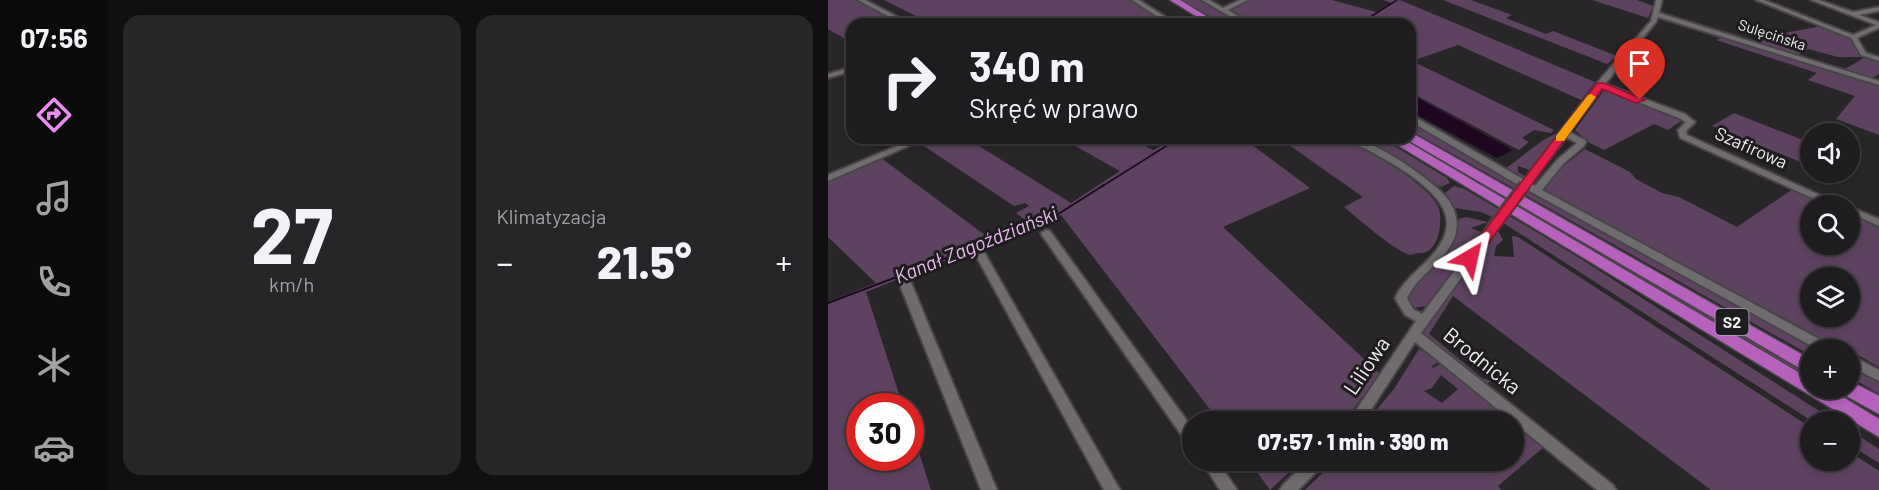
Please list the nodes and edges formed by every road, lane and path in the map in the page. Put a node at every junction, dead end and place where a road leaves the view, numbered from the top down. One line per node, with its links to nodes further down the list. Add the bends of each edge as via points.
1 (861, 0): 14 (street)
2 (1135, 0): 15 (street)
3 (1159, 0): 16 (highway)
4 (1174, 0): 17 (highway)
5 (1205, 0): 11 (street)
6 (1245, 0): 11 (street)
7 (1659, 0): 12 (street)
8 (1760, 0): 20 (street)
9 (1814, 0): 13 (street)
10 (1879, 9): 13 (street)
11 (1223, 10): 18 (street)
12 (1656, 14): 24 (street, Sulęcińska); 25 (street, Liliowa)
13 (1853, 14): 19 (street)
14 (896, 18)
15 (1164, 18)
16 (1190, 18)
17 (1205, 18)
18 (1237, 18)
19 (1879, 25): 20 (street)
20 (1853, 37): 21 (street, via 1863,54)
21 (1879, 59)
22 (846, 71): 23 (street)
23 (828, 76)
24 (1879, 83)
25 (1600, 85): 27 (street, Liliowa); 34 (street, Szafirowa, via 1689,120 1682,130 1683,136)
26 (1416, 121): 33 (street)
27 (1565, 133): 33 (street, via 1578,138 1581,146 1560,162); 40 (street, Liliowa, bridge)
28 (1416, 139): 43 (highway, S2)
29 (909, 144): 32 (street)
30 (1361, 144): 40 (street, via 1438,191 1451,213 1452,227 1442,251 1401,298 1409,312)
31 (1402, 144): 46 (highway, S2)
32 (828, 178)
33 (1537, 190): 42 (street)
34 (1814, 195)
35 (1860, 214): 36 (street)
36 (1879, 223)
37 (1046, 233): 51 (street)
38 (979, 252): 56 (street)
39 (904, 280): 55 (street)
40 (1424, 320): 41 (street, Liliowa)
41 (1414, 334): 50 (street, Liliowa); 59 (street, Brodnicka)
42 (1810, 339)
43 (1800, 361)
44 (1860, 366): 45 (street)
45 (1879, 376)
46 (1800, 381)
47 (1860, 395): 49 (highway)
48 (1829, 399): 52 (highway, S2)
49 (1879, 406)
50 (1362, 411)
51 (1182, 425)
52 (1879, 429)
53 (1216, 471): 57 (street)
54 (1307, 471): 58 (street)
55 (989, 490)
56 (1112, 490)
57 (1229, 490)
58 (1288, 490)
59 (1608, 490)

